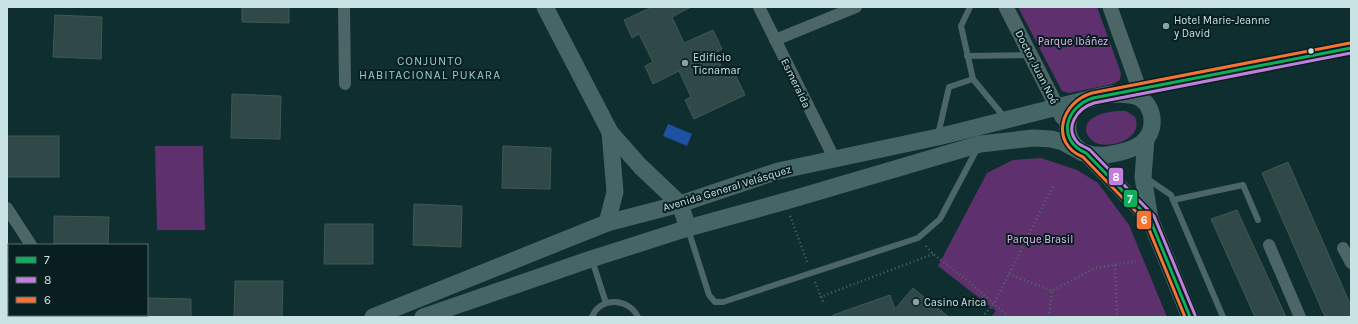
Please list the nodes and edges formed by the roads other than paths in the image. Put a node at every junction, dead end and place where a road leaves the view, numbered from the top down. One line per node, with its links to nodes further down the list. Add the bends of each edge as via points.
1 (344, 7): 13 (street)
2 (545, 7): 19 (main road)
3 (759, 7): 8 (street, Esmeralda)
4 (856, 7): 8 (street)
5 (970, 7): 11 (lane, via 961,26)
6 (1006, 7): 10 (street, Doctor Juan Noé)
7 (1110, 7): 14 (street)
8 (775, 40): 24 (street, Esmeralda)
9 (1351, 48): 14 (street)
10 (1031, 55): 11 (lane); 16 (street, Doctor Juan Noé)
11 (967, 56): 12 (lane)
12 (973, 79): 17 (lane); 20 (lane, via 949,88)
13 (345, 84)
14 (1141, 94): 15 (main road, via 1111,94); 21 (main road, via 1152,118)
15 (1093, 98): 16 (main road, Avenida General Velásquez); 18 (main road, via 1075,108)
16 (1057, 107): 17 (main road, Avenida General Velásquez); 18 (street, Doctor Juan Noé)
17 (1006, 120): 20 (main road, Avenida General Velásquez)
18 (1067, 126): 23 (main road, via 1070,141)
19 (610, 132): 27 (main road, via 640,166); 31 (main road, via 615,192)
20 (938, 137): 24 (main road, Avenida General Velásquez)
21 (1146, 139): 23 (main road, via 1140,144 1113,154 1100,156); 25 (main road)
22 (980, 144): 23 (main road, via 1032,138 1050,139 1063,142); 32 (main road); 32 (lane, via 940,219 918,238 724,302 715,302 709,295)
23 (1085, 153): 29 (main road)
24 (834, 158): 27 (main road, Avenida General Velásquez, via 778,171)
25 (1143, 177): 26 (lane, via 1171,195); 29 (main road)
26 (1172, 200): 30 (lane, via 1243,185); 44 (lane)
27 (680, 204): 31 (main road, Avenida General Velásquez); 32 (main road)
28 (7, 208): 33 (street)
29 (1150, 219): 43 (main road)
30 (1258, 220)
31 (607, 223): 39 (main road, Avenida General Velásquez)
32 (688, 228): 36 (main road)
33 (30, 244)
34 (1269, 245): 45 (street)
35 (1343, 248): 37 (street)
36 (592, 259): 38 (lane); 40 (main road)
37 (1351, 262)
38 (606, 303): 41 (lane, via 599,307); 42 (lane, via 622,303 630,307)
39 (373, 317)
40 (423, 317)
41 (592, 317)
42 (638, 317)
43 (1190, 317)
44 (1223, 317)
45 (1300, 317)

